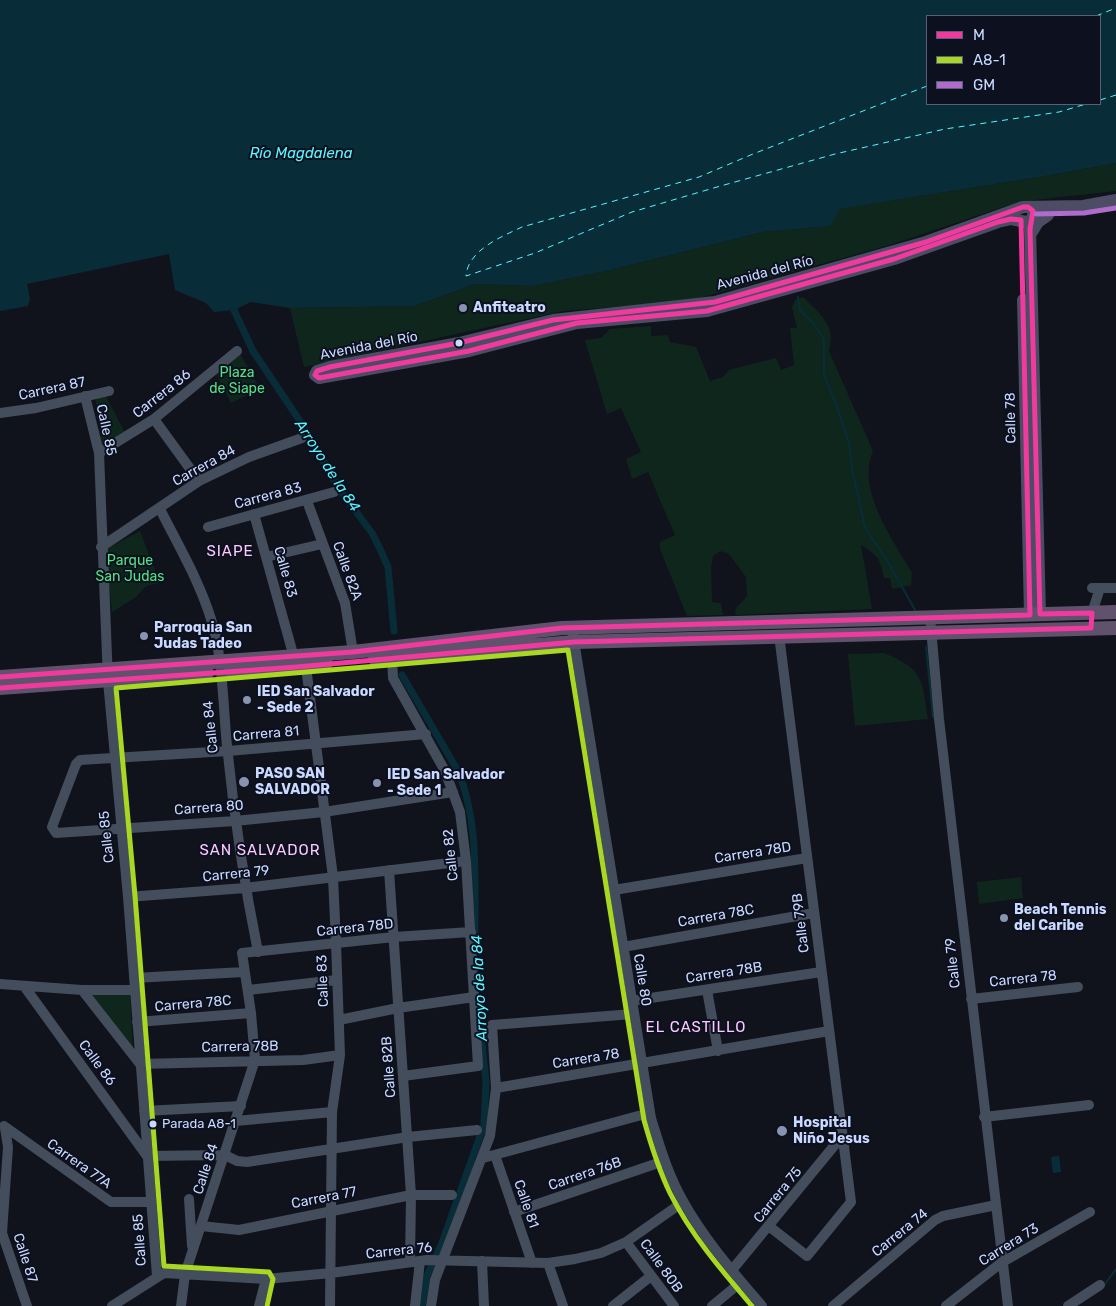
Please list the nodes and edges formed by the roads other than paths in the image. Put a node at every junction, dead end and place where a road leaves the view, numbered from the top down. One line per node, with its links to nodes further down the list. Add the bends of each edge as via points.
1 (1116, 200): 4 (main road, Avenida del Río)
2 (1116, 207): 3 (main road, Avenida del Río)
3 (1048, 216): 4 (main road, Avenida del Río); 4 (main road, via 1034,226)
4 (1027, 220): 5 (main road, Avenida del Río, via 992,217 926,242 715,302); 7 (main road, Avenida del Río, via 1004,221 885,262 708,311 577,323); 26 (main road, Calle 78)
5 (562, 319): 7 (main road, via 553,325 491,339); 7 (main road, Avenida del Río, via 330,368 314,375 316,378 324,377)
6 (237, 351): 11 (street, Carrera 86)
7 (469, 351)
8 (109, 391): 9 (street, Carrera 87)
9 (85, 396): 10 (street, Carrera 87); 13 (street, Calle 85)
10 (0, 413)
11 (154, 419): 13 (street, Carrera 86); 14 (street)
12 (302, 438): 14 (street, Carrera 84, via 249,457)
13 (99, 452): 21 (street, Calle 85)
14 (199, 481): 17 (street, Carrera 84)
15 (334, 492): 16 (street, Carrera 83)
16 (307, 500): 18 (street, Carrera 83); 20 (street, Calle 82A)
17 (160, 509): 21 (street, Carrera 84); 37 (street, Calle 84, via 200,590 211,620)
18 (254, 514): 19 (street, Carrera 83); 22 (street, Calle 83)
19 (208, 527)
20 (322, 544): 22 (street); 34 (street, Calle 82A, via 345,603)
21 (101, 547): 38 (street, Calle 85)
22 (266, 557): 36 (street, Calle 83)
23 (1116, 588): 24 (street, via 1096,588)
24 (1093, 609): 25 (highway); 26 (highway); 29 (highway)
25 (1116, 612)
26 (1035, 614): 27 (highway)
27 (931, 624): 29 (highway); 31 (highway); 32 (highway); 76 (street, Calle 79)
28 (572, 628): 31 (highway); 33 (street, Calle 80); 34 (highway)
29 (1091, 628): 30 (highway)
30 (1116, 628)
31 (682, 632): 32 (highway); 33 (highway)
32 (779, 635): 50 (street, Calle 79B)
33 (574, 642): 35 (highway); 55 (street, Calle 80)
34 (353, 652): 36 (highway)
35 (392, 657): 36 (highway); 41 (street, Calle 82, via 393,678)
36 (301, 661): 37 (highway); 42 (street, Calle 83)
37 (219, 667): 38 (highway); 43 (street, Calle 84)
38 (108, 675): 39 (highway); 40 (highway); 44 (street, Calle 85)
39 (0, 677)
40 (0, 688)
41 (426, 734): 42 (street, Carrera 81); 45 (street, Calle 82)
42 (316, 744): 43 (street, Carrera 81); 46 (street, Calle 83)
43 (228, 751): 44 (street, Carrera 81); 47 (street, Calle 84)
44 (114, 759): 48 (street, Calle 85); 49 (street, Carrera 81, via 79,761 52,827)
45 (453, 792): 46 (street, Carrera 80); 51 (street, Calle 82, via 460,812)
46 (324, 812): 47 (street, Carrera 80); 53 (street, Calle 83)
47 (235, 821): 48 (street, Carrera 80); 54 (street, Calle 84)
48 (120, 828): 49 (street, Carrera 80); 56 (street, Calle 85)
49 (56, 833)
50 (807, 858): 55 (street, Carrera 78D); 57 (street, Calle 79B)
51 (466, 861): 52 (street, Carrera 79); 58 (street, Calle 82)
52 (388, 870): 53 (street, Carrera 79); 59 (street, Calle 82B)
53 (333, 876): 54 (street, Carrera 79); 60 (street, Calle 83)
54 (245, 888): 56 (street, Carrera 79); 62 (street, Calle 84)
55 (614, 890): 61 (street, Calle 80)
56 (128, 897): 66 (street, Calle 85)
57 (814, 913): 61 (street, Carrera 78C); 65 (street, Calle 79B)
58 (470, 932): 59 (street, Carrera 78D); 75 (street, Calle 82)
59 (394, 937): 60 (street, Carrera 78D); 78 (street, Calle 82B)
60 (336, 943): 62 (street, Carrera 78D); 67 (street, Calle 83)
61 (623, 947): 77 (street, Calle 80)
62 (258, 952): 63 (street, Carrera 78D)
63 (242, 954): 64 (street, Calle 84)
64 (244, 972): 66 (street); 73 (street, Calle 84)
65 (821, 972): 74 (street, Carrera 78B); 83 (street, Calle 79B)
66 (134, 978): 72 (street, Calle 85)
67 (337, 980): 73 (street, Carrera 78C); 81 (street, Calle 83)
68 (0, 984): 69 (street)
69 (24, 986): 71 (street); 107 (street, Calle 86)
70 (1078, 987): 76 (street, Carrera 78)
71 (82, 990): 72 (street); 87 (street)
72 (135, 990): 82 (street, Calle 85)
73 (248, 990): 79 (street, Calle 84)
74 (707, 990): 77 (street, Carrera 78B); 84 (street)
75 (474, 997): 78 (street); 89 (street, Calle 82, via 478,1066)
76 (971, 999): 96 (street, Calle 79)
77 (631, 1001): 80 (street, Calle 80)
78 (398, 1008): 81 (street); 89 (street, Calle 82B)
79 (251, 1013): 82 (street, Carrera 78C); 86 (street, Calle 84)
80 (633, 1014): 88 (street, Calle 80); 90 (street, via 496,1024 491,1028)
81 (338, 1020): 85 (street, Calle 83)
82 (137, 1022): 87 (street, Calle 85)
83 (829, 1031): 84 (street, Carrera 78); 100 (street, Calle 79B)
84 (718, 1051): 88 (street, Carrera 78)
85 (340, 1054): 86 (street, Carrera 78B, via 303,1060); 94 (street, Calle 83)
86 (255, 1060): 87 (street, Carrera 78B); 92 (street, Calle 84)
87 (140, 1064): 93 (street, Calle 85)
88 (642, 1064): 90 (street, Carrera 78); 95 (street, Calle 80)
89 (403, 1076): 102 (street, Calle 82B)
90 (496, 1088): 108 (street, via 490,1136)
91 (1089, 1105): 96 (street)
92 (241, 1106): 93 (street); 97 (street, Calle 84)
93 (144, 1111): 107 (street, Calle 85)
94 (332, 1112): 97 (street); 104 (street, Calle 83)
95 (649, 1113): 106 (street); 109 (street, Calle 80)
96 (984, 1117): 115 (street, Calle 79)
97 (236, 1121): 105 (street, Calle 84)
98 (3, 1126): 101 (street, Carrera 77A); 103 (street, Calle 87)
99 (477, 1130): 102 (street)
100 (843, 1135): 120 (street, Carrera 75); 120 (street, Calle 79B, via 850,1207 810,1254 805,1255)
101 (20, 1138): 103 (street); 113 (street, Carrera 77A, via 111,1202)
102 (408, 1138): 104 (street); 110 (street, Calle 82B)
103 (8, 1146): 122 (street, Calle 87, via 2,1233)
104 (332, 1148): 105 (street, via 247,1162); 116 (street, Calle 83)
105 (225, 1155): 107 (street); 119 (street, Calle 84)
106 (495, 1155): 108 (street); 117 (street, Calle 81)
107 (147, 1156): 113 (street, Calle 85)
108 (483, 1158): 125 (street)
109 (664, 1161): 114 (street, Calle 80); 117 (street, Carrera 76B)
110 (411, 1195): 111 (street, Carrera 77); 116 (street, Carrera 77); 124 (street, Calle 82B)
111 (452, 1195)
112 (188, 1198): 123 (street)
113 (151, 1202): 133 (street, Calle 85)
114 (683, 1202): 121 (street, Carrera 76); 130 (street, Calle 80)
115 (996, 1204): 129 (street, Calle 79); 151 (street, Carrera 74, via 935,1220)
116 (332, 1210): 119 (street, Carrera 77, via 239,1230); 132 (street, Calle 83)
117 (514, 1212): 127 (street, Calle 81)
118 (1090, 1212): 129 (street, Carrera 73)
119 (201, 1226): 123 (street, Calle 84)
120 (770, 1227): 130 (street, Carrera 75)
121 (626, 1242): 128 (street, Carrera 76, via 601,1253); 134 (street, Calle 80B)
122 (4, 1250): 138 (street, Calle 87)
123 (193, 1252): 131 (street, Calle 84)
124 (419, 1261): 125 (street, Carrera 76); 132 (street, Carrera 76); 143 (street, Calle 82B)
125 (441, 1261): 126 (street, Carrera 76); 144 (street)
126 (482, 1261): 127 (street, Carrera 76); 145 (street)
127 (532, 1263): 128 (street, Carrera 76)
128 (548, 1263): 146 (street)
129 (1001, 1263): 152 (street, Carrera 73); 153 (street, Calle 79)
130 (732, 1270): 136 (street, Calle 80)
131 (185, 1274): 133 (street, Carrera 76); 135 (street, Carrera 76); 140 (street, Calle 84)
132 (331, 1274): 135 (street, Carrera 76); 142 (street, Calle 83)
133 (157, 1276): 139 (street, Carrera 76)
134 (651, 1276): 147 (street); 148 (street, Calle 80B)
135 (266, 1279): 141 (street)
136 (741, 1282): 149 (street); 150 (street, Calle 80)
137 (1100, 1285): 154 (street)
138 (27, 1306)
139 (112, 1306)
140 (181, 1306)
141 (259, 1306)
142 (330, 1306)
143 (415, 1306)
144 (431, 1306)
145 (484, 1306)
146 (563, 1306)
147 (613, 1306)
148 (674, 1306)
149 (712, 1306)
150 (762, 1306)
151 (833, 1306)
152 (946, 1306)
153 (1008, 1306)
154 (1068, 1306)

